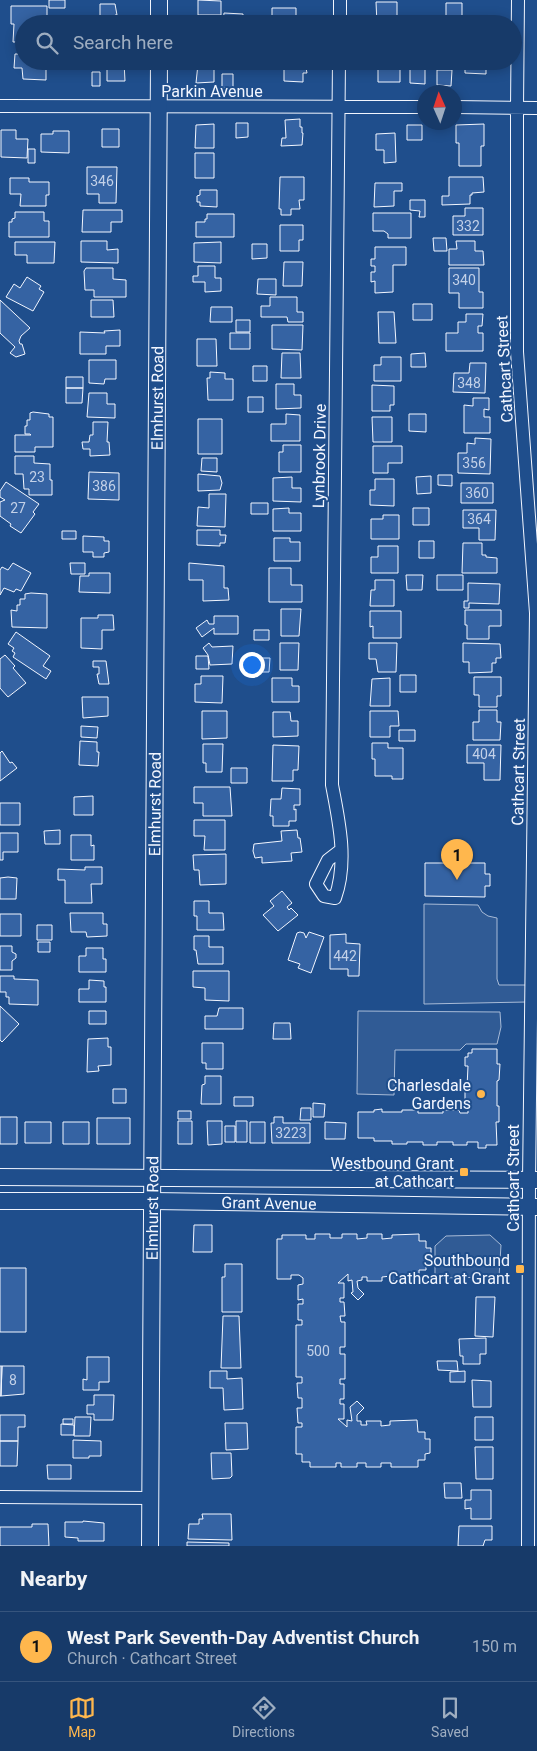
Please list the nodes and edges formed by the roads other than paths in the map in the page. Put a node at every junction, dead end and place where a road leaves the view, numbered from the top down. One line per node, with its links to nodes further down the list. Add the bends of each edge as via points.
1 (160, 0): 4 (street)
2 (340, 0): 5 (street)
3 (518, 0): 6 (street, Cathcart Street)
4 (159, 15)
5 (340, 15)
6 (518, 15)
7 (159, 70): 12 (street, Elmhurst Road)
8 (339, 70): 11 (street, Lynbrook Drive)
9 (517, 70): 15 (street, Cathcart Street)
10 (0, 106): 12 (street, Parkin Avenue)
11 (339, 106): 12 (street, Parkin Avenue); 13 (street, Parkin Avenue); 18 (street, Lynbrook Drive, via 332,785 342,832)
12 (158, 107): 20 (street, Elmhurst Road)
13 (417, 107)
14 (462, 107): 15 (street)
15 (516, 108): 16 (street); 17 (street, Cathcart Street, via 517,352)
16 (537, 108)
17 (537, 613): 21 (street, Cathcart Street)
18 (341, 850)
19 (0, 1177): 20 (street, Grant Avenue)
20 (153, 1177): 21 (street, Grant Avenue); 23 (street, Elmhurst Road)
21 (533, 1180): 24 (street, Cathcart Street)
22 (0, 1201): 23 (street, Grant Avenue)
23 (153, 1201): 24 (street, Grant Avenue); 26 (street, Elmhurst Road)
24 (533, 1207): 28 (street, Cathcart Street)
25 (0, 1497): 26 (street)
26 (151, 1498): 27 (street, Elmhurst Road)
27 (150, 1546)
28 (528, 1546)

